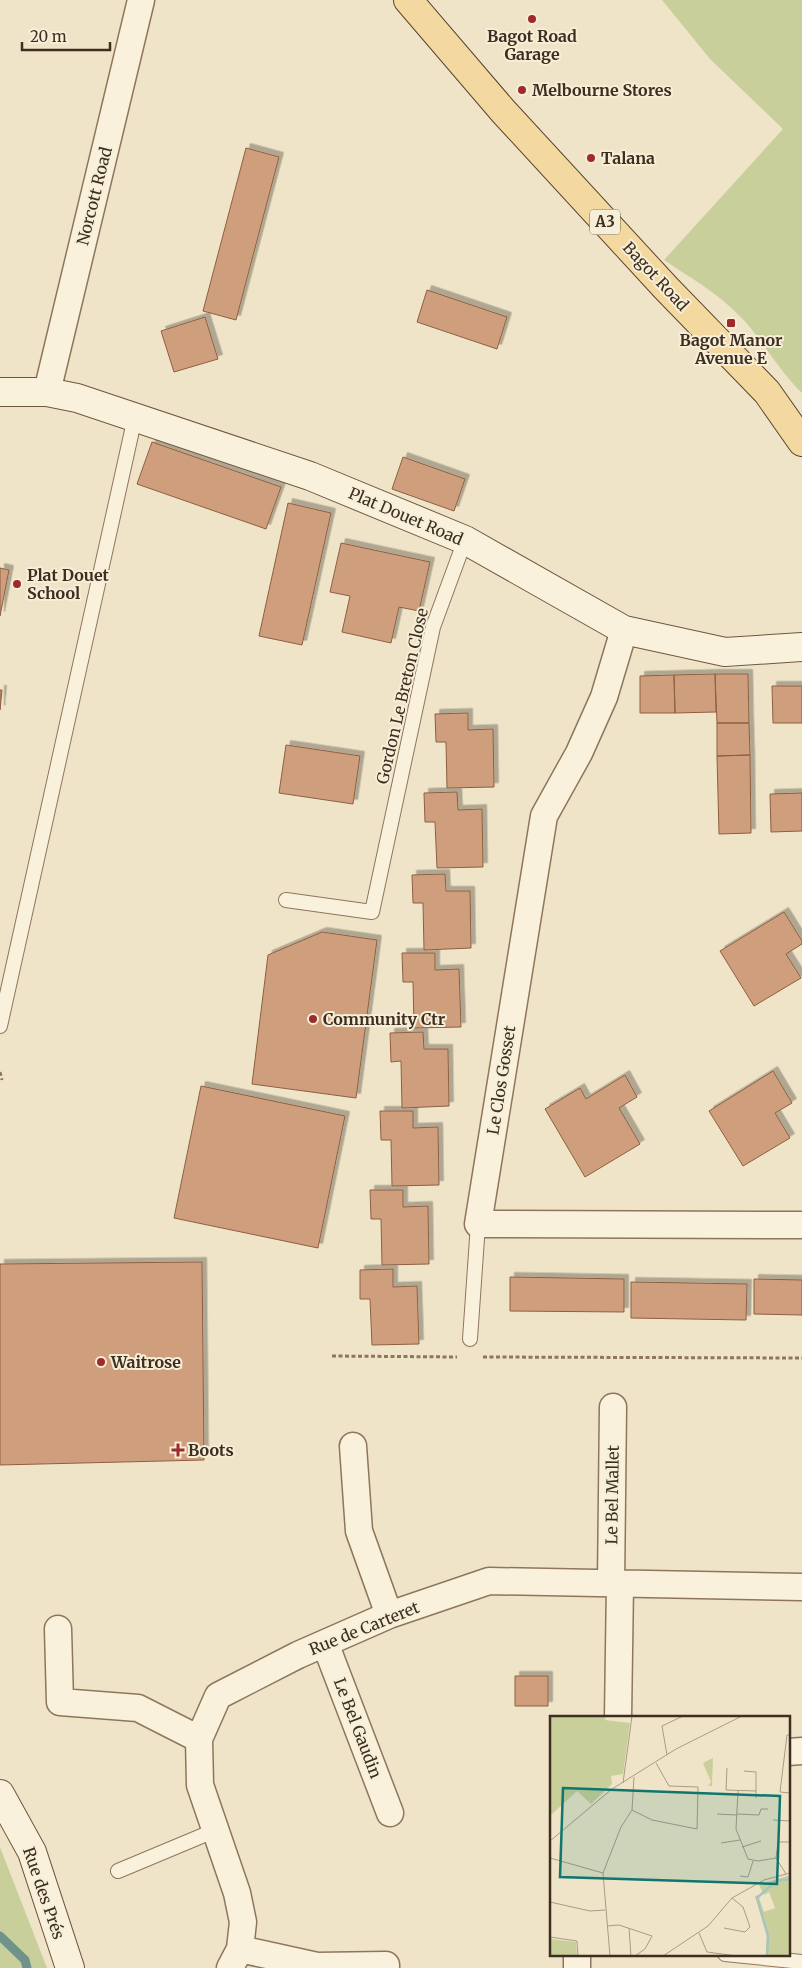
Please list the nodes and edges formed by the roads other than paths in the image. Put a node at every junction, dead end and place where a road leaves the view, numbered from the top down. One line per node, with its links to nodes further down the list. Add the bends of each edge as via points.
1 (142, 0): 4 (street, Norcott Road)
2 (408, 0): 6 (main road, Bagot Road / A3, via 522,133 767,392)
3 (0, 392): 4 (main road, Plat Douet Road)
4 (47, 392): 5 (main road, Plat Douet Road)
5 (135, 417): 7 (main road, Plat Douet Road, via 310,476); 11 (lane)
6 (802, 442)
7 (465, 540): 8 (main road, Plat Douet Road); 10 (lane, Gordon Le Breton Close, via 433,626 372,912)
8 (624, 630): 9 (main road, Plat Douet Road, via 725,652); 12 (street, Le Clos Gosset, via 604,697 544,816)
9 (802, 647)
10 (286, 900)
11 (0, 1026)
12 (478, 1224): 13 (street); 14 (lane)
13 (802, 1225)
14 (470, 1339)
15 (613, 1407): 17 (street, Le Bel Mallet)
16 (353, 1446): 19 (street, via 359,1530)
17 (616, 1584): 18 (street, Rue de Carteret); 19 (street, Rue de Carteret, via 488,1582); 22 (street, Le Bel Mallet)
18 (802, 1587)
19 (389, 1615): 21 (street, Rue de Carteret)
20 (58, 1630): 23 (street, via 60,1702 138,1708)
21 (325, 1643): 23 (street, Rue de Carteret, via 218,1696); 25 (street, Le Bel Gaudin)
22 (618, 1716)
23 (199, 1739): 26 (street, Rue de Carteret, via 200,1785)
24 (0, 1794): 31 (main road, Rue des Prés, via 32,1852)
25 (390, 1813)
26 (216, 1830): 27 (lane); 29 (street, Rue de Carteret, via 243,1922)
27 (118, 1871)
28 (744, 1956): 30 (lane)
29 (235, 1958): 32 (street, via 317,1966 386,1965)
30 (802, 1962)
31 (70, 1968)
32 (386, 1968)

